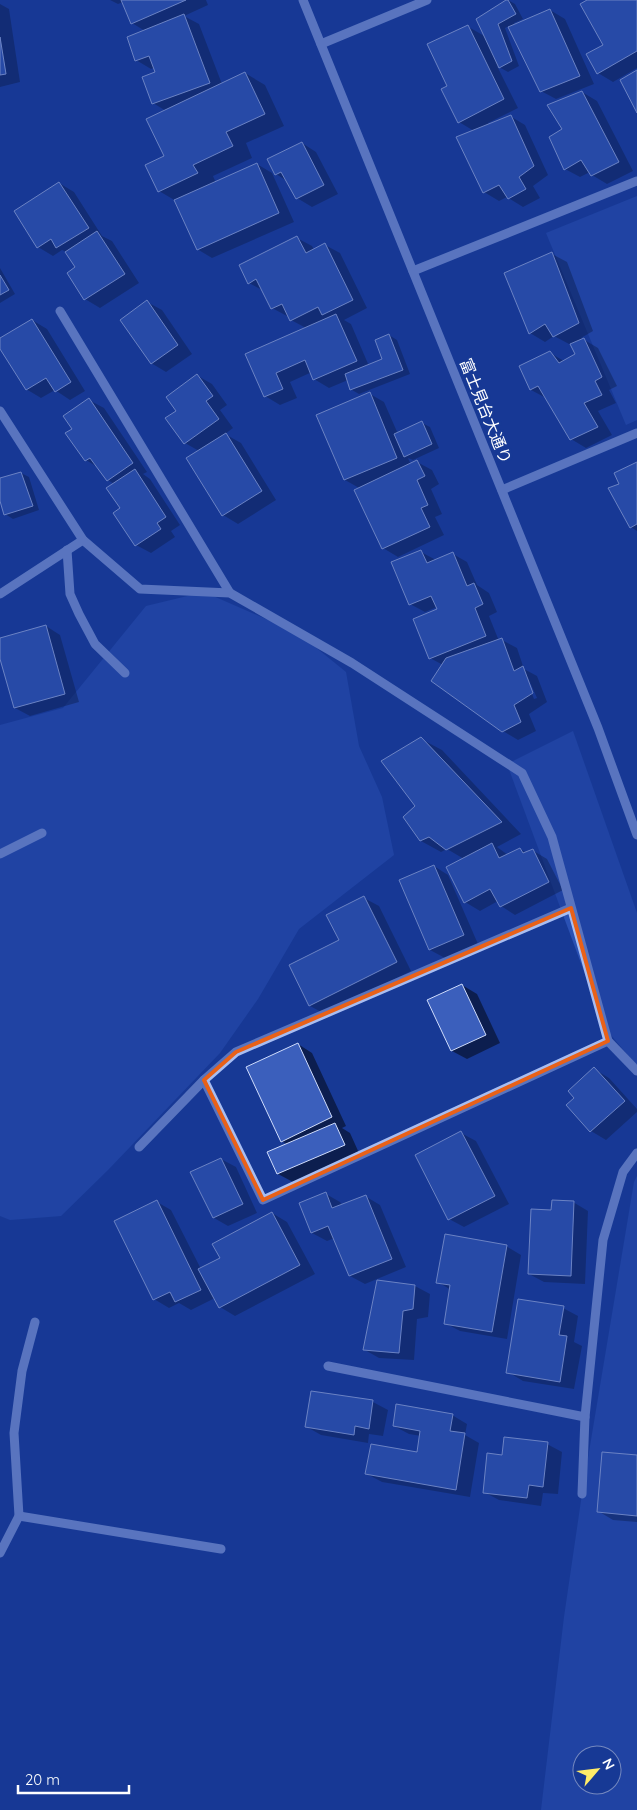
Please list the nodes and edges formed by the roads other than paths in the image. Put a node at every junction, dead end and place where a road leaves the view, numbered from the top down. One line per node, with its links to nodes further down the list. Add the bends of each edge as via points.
1 (303, 0): 3 (street, 富士見台大通り)
2 (427, 0): 3 (street)
3 (321, 44): 5 (street, 富士見台大通り)
4 (637, 181): 5 (street)
5 (413, 271): 9 (street, 富士見台大通り)
6 (60, 311): 12 (street)
7 (0, 411): 10 (street)
8 (637, 433): 9 (street)
9 (502, 490): 16 (street, 富士見台大通り)
10 (83, 540): 11 (street); 12 (street, via 140,589)
11 (67, 550): 13 (street); 14 (street, via 70,594 78,614 95,644)
12 (230, 593): 18 (street, via 352,663 522,773 552,837)
13 (0, 594)
14 (125, 673)
15 (42, 833): 17 (street)
16 (637, 835)
17 (0, 854)
18 (571, 908): 19 (street); 21 (street, via 236,1052)
19 (608, 1041): 20 (street); 21 (street, via 263,1200)
20 (637, 1071)
21 (204, 1080): 22 (street)
22 (139, 1147)
23 (637, 1153): 26 (street, via 624,1172 603,1240)
24 (34, 1322): 28 (street, via 22,1371 14,1433)
25 (328, 1366): 26 (street)
26 (585, 1417): 27 (street)
27 (582, 1494)
28 (20, 1516): 29 (street); 30 (street)
29 (221, 1549)
30 (0, 1553)

